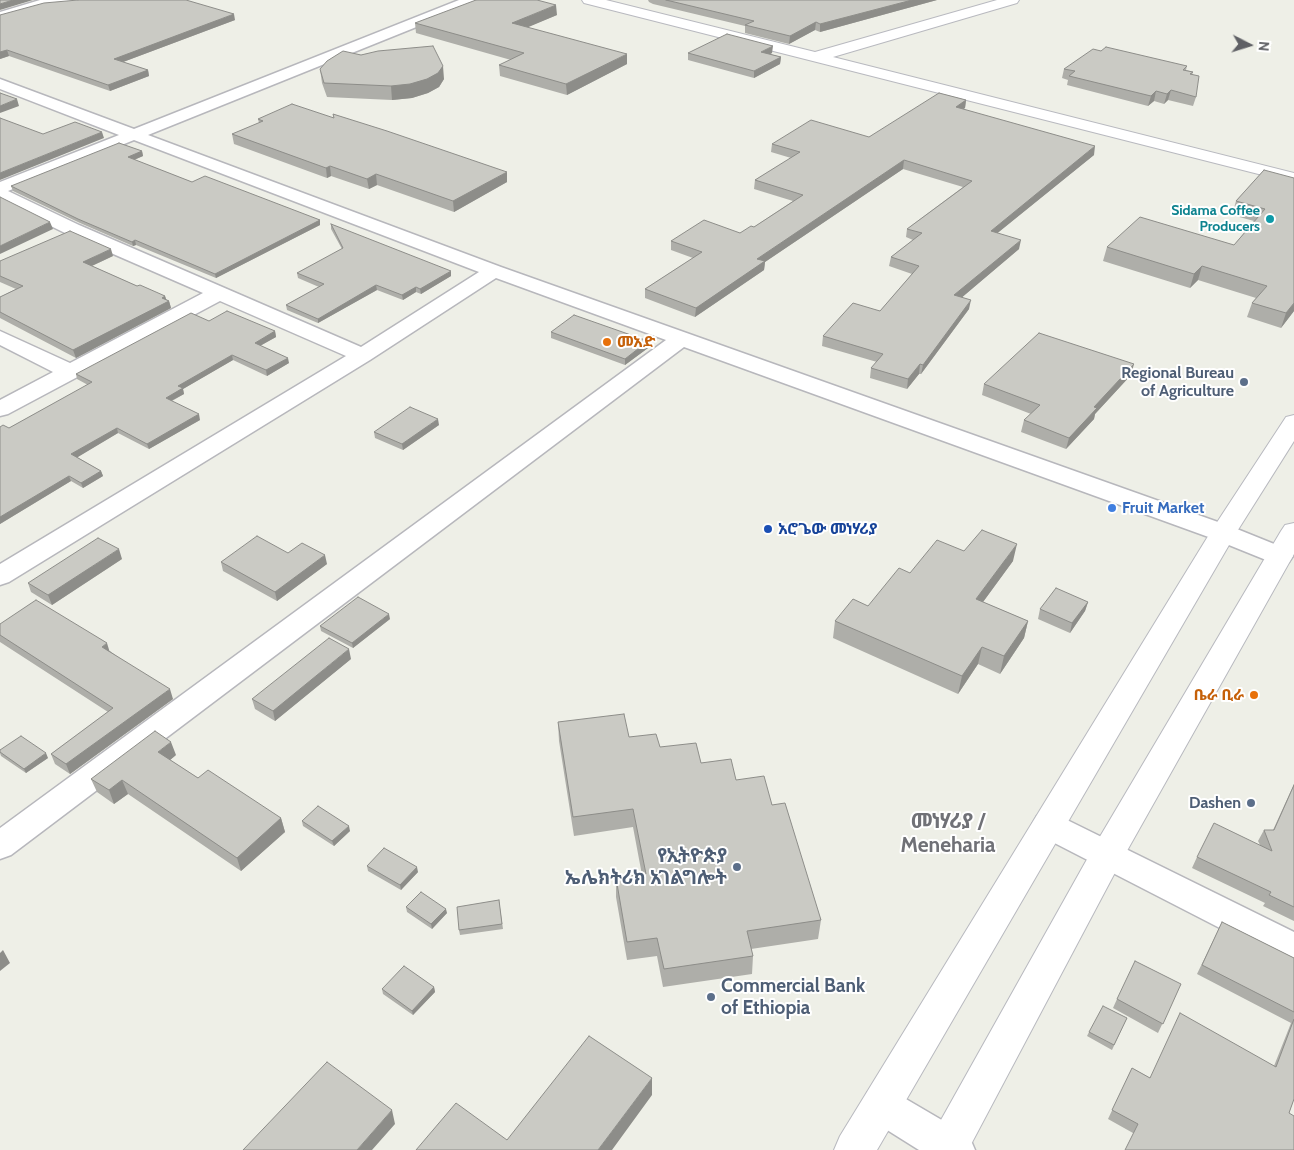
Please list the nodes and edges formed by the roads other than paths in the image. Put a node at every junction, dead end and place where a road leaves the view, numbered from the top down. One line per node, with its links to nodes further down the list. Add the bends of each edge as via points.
1 (79, 0): 7 (street, via 44,3)
2 (471, 0): 13 (street)
3 (589, 0): 9 (main road)
4 (614, 0): 9 (main road)
5 (979, 0): 9 (main road)
6 (1012, 0): 8 (main road)
7 (0, 16)
8 (873, 41): 10 (main road); 11 (main road, via 860,52)
9 (795, 48): 10 (main road)
10 (822, 55): 11 (main road); 15 (main road)
11 (867, 63): 14 (main road)
12 (0, 84): 13 (street)
13 (132, 134): 16 (street); 20 (street)
14 (1294, 168)
15 (1294, 178)
16 (0, 188)
17 (0, 194): 18 (street)
18 (72, 229): 19 (street); 21 (street)
19 (54, 238)
20 (494, 271): 23 (street); 24 (street)
21 (219, 293): 24 (street); 25 (street)
22 (0, 336): 25 (street)
23 (681, 339): 28 (street); 32 (street)
24 (362, 355): 30 (street)
25 (70, 372): 26 (street)
26 (0, 409)
27 (1294, 422): 28 (main road)
28 (1223, 533): 29 (street); 31 (main road)
29 (1287, 543): 33 (main road)
30 (0, 576)
31 (1048, 825): 33 (street); 35 (main road)
32 (0, 846)
33 (1107, 855): 34 (street); 36 (main road)
34 (1294, 949)
35 (881, 1105): 36 (street); 37 (main road)
36 (950, 1149)
37 (854, 1150)

